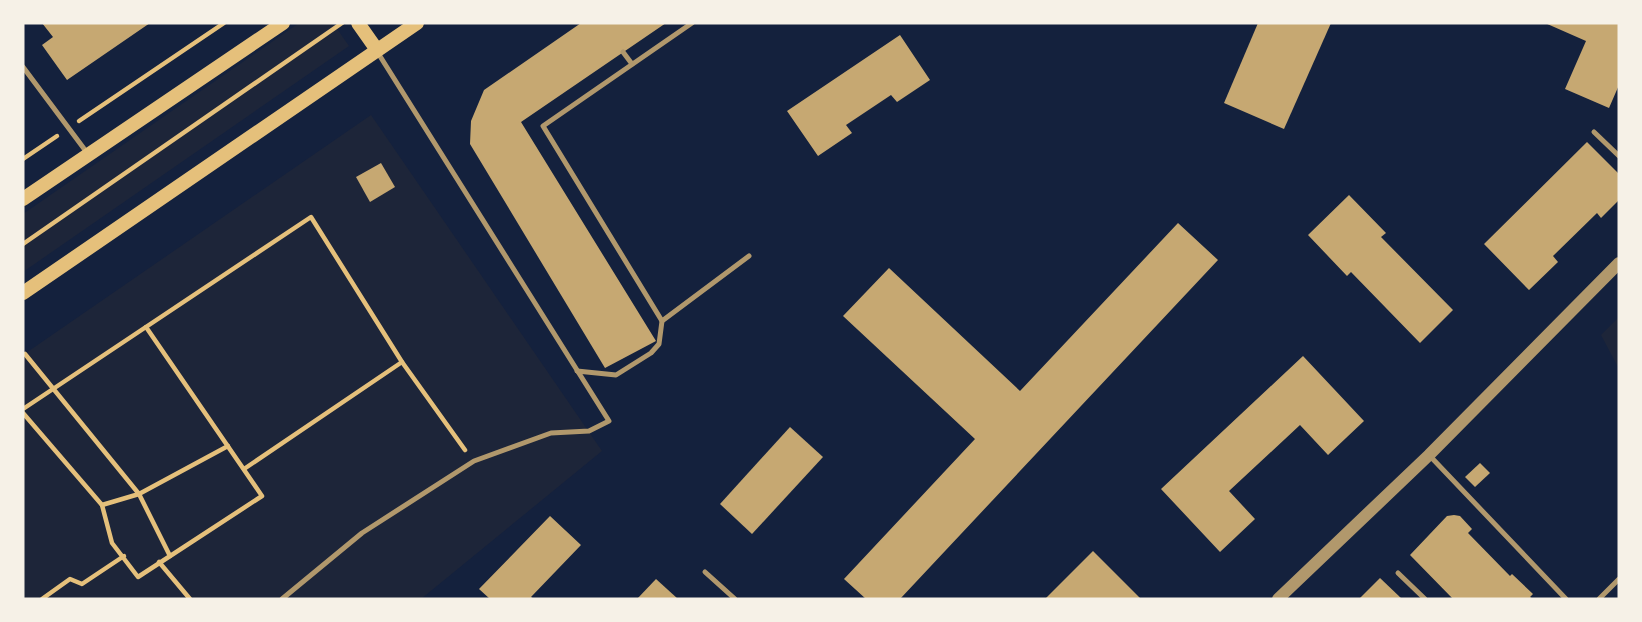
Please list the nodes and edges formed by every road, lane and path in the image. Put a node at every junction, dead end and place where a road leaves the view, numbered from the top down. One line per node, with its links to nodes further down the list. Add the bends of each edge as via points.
1 (224, 23): 11 (path)
2 (283, 23): 13 (main road)
3 (358, 23): 7 (main road)
4 (416, 23): 7 (main road)
5 (692, 23): 9 (lane)
6 (336, 27): 17 (path)
7 (377, 50): 20 (main road); 25 (lane)
8 (623, 52): 9 (lane)
9 (632, 64): 21 (lane, via 543,126)
10 (23, 67): 11 (lane)
11 (68, 128): 13 (lane); 15 (path)
12 (1594, 132): 14 (lane)
13 (89, 155): 16 (main road)
14 (1619, 156)
15 (23, 159)
16 (23, 199)
17 (23, 244)
18 (749, 256): 21 (lane)
19 (1619, 263): 29 (street)
20 (23, 293)
21 (662, 321): 25 (lane, via 660,344 616,375)
22 (146, 327): 24 (path, via 311,217); 26 (path); 28 (path)
23 (25, 354): 26 (path)
24 (402, 362): 30 (path); 31 (path)
25 (577, 370): 30 (lane, via 608,421 589,432 551,433)
26 (54, 389): 27 (path); 32 (path)
27 (23, 411): 33 (path)
28 (228, 446): 31 (path); 32 (path)
29 (1429, 455): 44 (street); 46 (lane)
30 (474, 461): 42 (lane, via 362,533)
31 (244, 470): 35 (path, via 262,496)
32 (139, 494): 33 (path); 35 (path)
33 (102, 505): 34 (path, via 112,543)
34 (124, 556): 36 (path, via 138,577); 40 (path, via 82,584 70,579)
35 (170, 556): 36 (path)
36 (159, 562): 41 (path)
37 (705, 572): 43 (lane)
38 (1398, 573): 45 (lane)
39 (1619, 579): 47 (lane)
40 (42, 599)
41 (190, 599)
42 (282, 599)
43 (735, 599)
44 (1278, 599)
45 (1425, 599)
46 (1566, 599)
47 (1599, 599)

